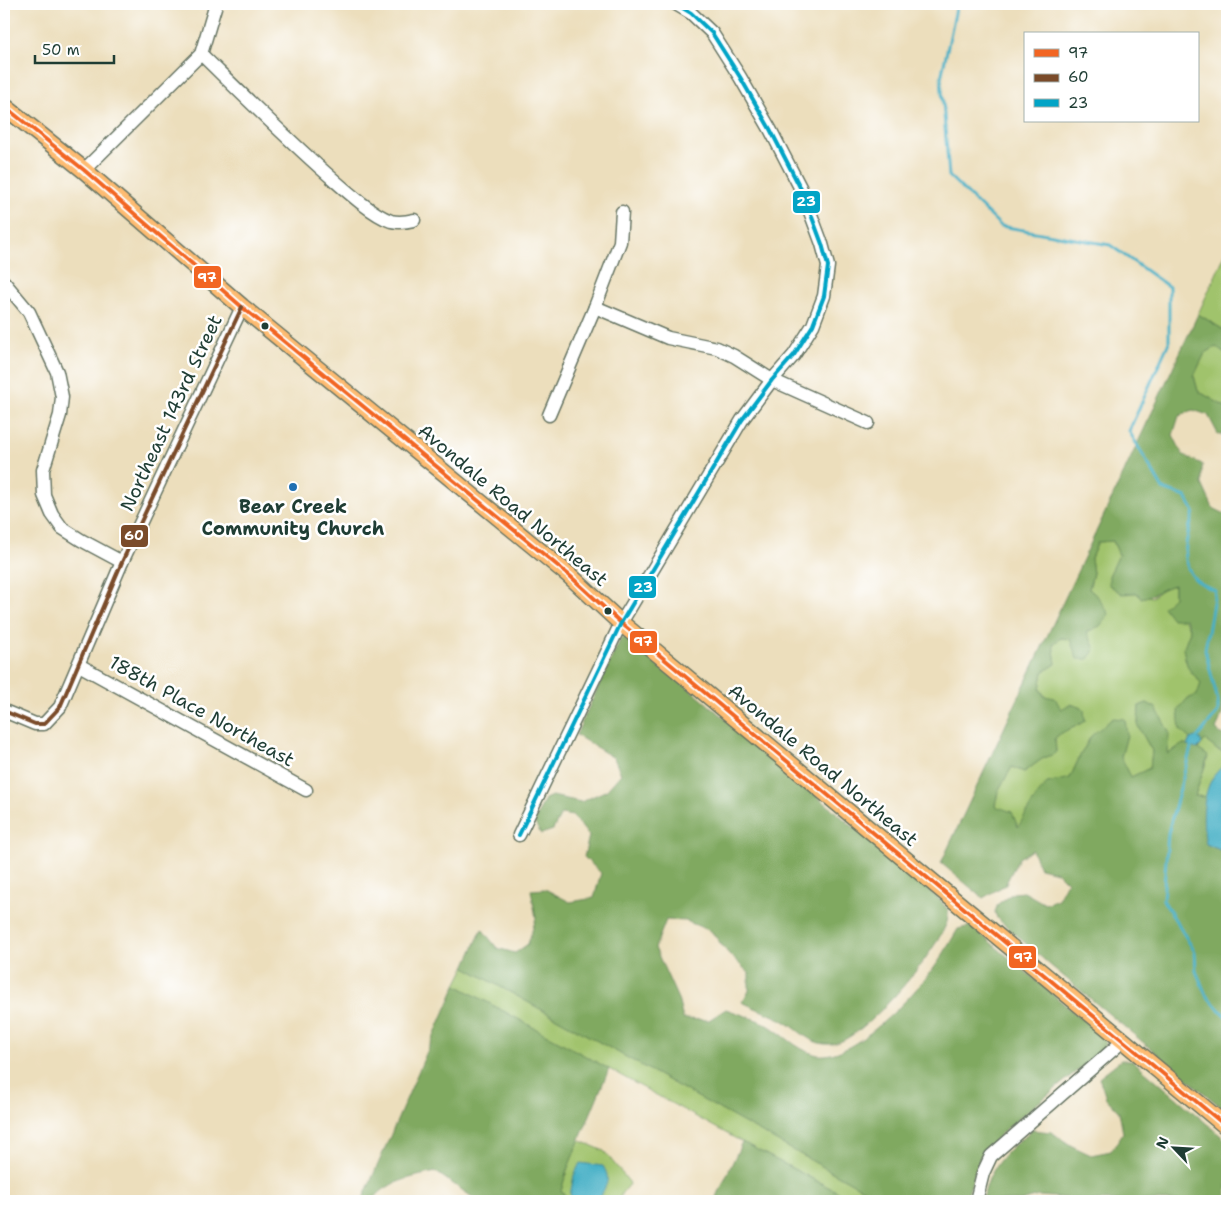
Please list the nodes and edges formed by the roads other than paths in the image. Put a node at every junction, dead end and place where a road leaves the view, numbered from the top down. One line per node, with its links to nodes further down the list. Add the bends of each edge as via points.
1 (216, 4): 3 (street)
2 (676, 4): 11 (street, via 692,13 712,33 740,77 803,193 828,266 824,296 813,325 794,355)
3 (201, 54): 5 (street); 7 (street, via 283,135 348,192 390,220)
4 (4, 106): 5 (main road, Avondale Road Northeast)
5 (84, 170): 9 (main road, Avondale Road Northeast)
6 (622, 212): 10 (street, via 620,242)
7 (414, 220)
8 (4, 282): 14 (street, via 29,312 57,372 62,397 60,415 43,470 44,495 52,514 62,528)
9 (242, 307): 14 (street, Northeast 143rd Street); 15 (main road, Avondale Road Northeast, via 569,576)
10 (595, 307): 11 (street, via 668,338 717,348); 12 (street)
11 (772, 380): 13 (street); 15 (street, via 742,420)
12 (549, 415)
13 (868, 423)
14 (122, 562): 16 (street, Northeast 143rd Street)
15 (621, 623): 19 (street); 20 (main road, Avondale Road Northeast)
16 (79, 664): 17 (street, Northeast 143rd Street, via 60,707 44,724 23,721); 18 (street, 188th Place Northeast)
17 (4, 711)
18 (306, 790)
19 (519, 836)
20 (1123, 1041): 21 (main road, Avondale Road Northeast); 22 (street, via 991,1156)
21 (1227, 1127)
22 (976, 1201)

